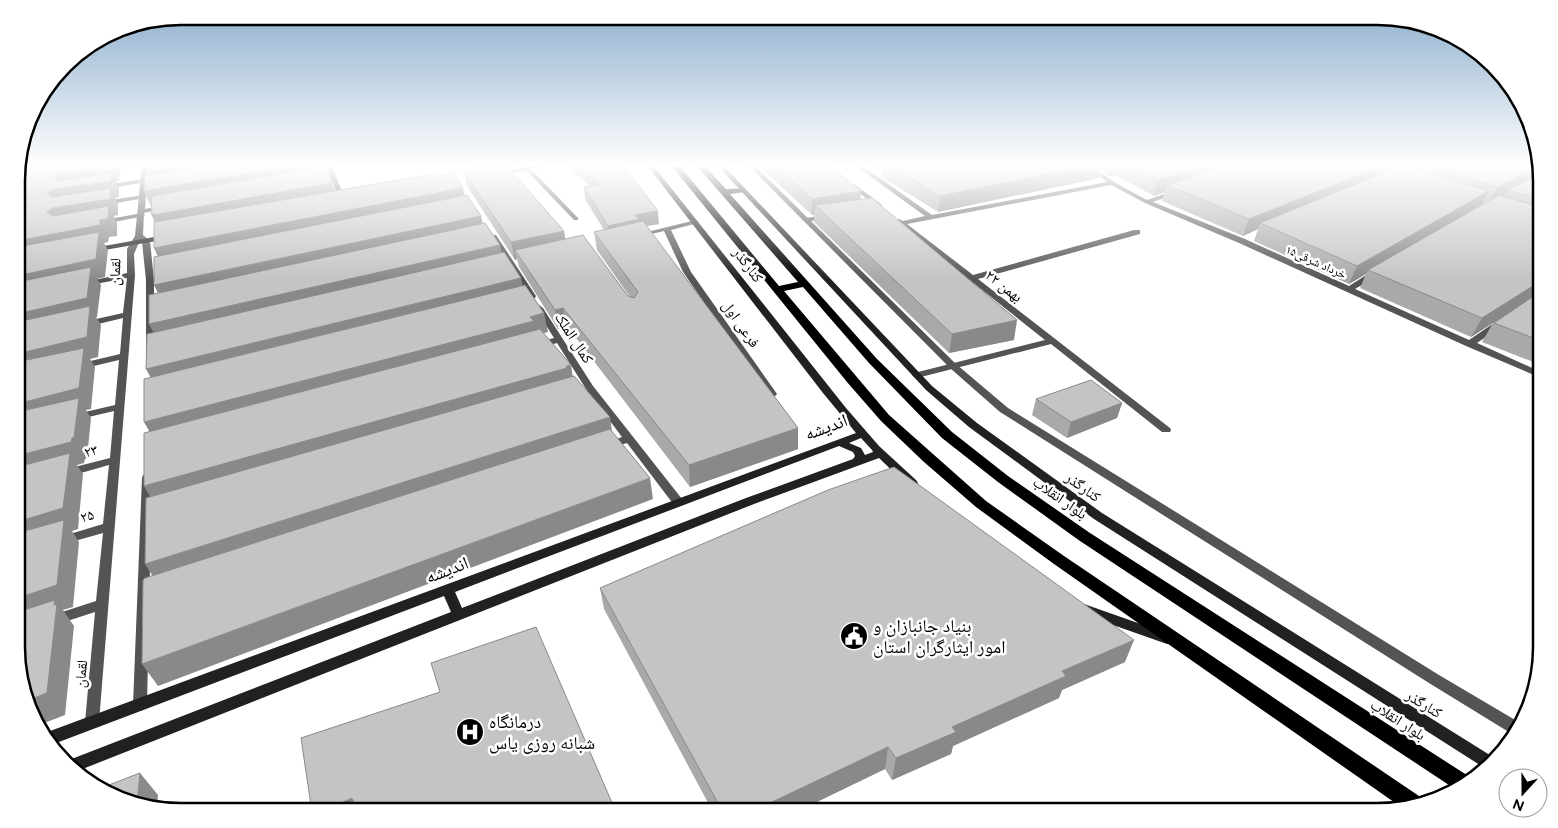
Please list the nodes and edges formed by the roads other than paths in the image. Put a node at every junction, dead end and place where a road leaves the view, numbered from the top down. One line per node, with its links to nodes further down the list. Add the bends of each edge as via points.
1 (107, 203): 14 (street)
2 (143, 203): 19 (street)
3 (341, 203): 15 (main road)
4 (560, 203): 22 (street)
5 (680, 203): 24 (main road, کنارگذر)
6 (706, 203): 41 (main road)
7 (733, 203): 39 (main road, بلوار انقلاب)
8 (754, 203): 55 (main road, کنارگذر)
9 (789, 203): 23 (street)
10 (875, 203): 17 (street, ۲۲ بهمن)
11 (910, 203): 21 (street)
12 (1011, 203): 21 (street)
13 (1149, 203): 34 (street, ۱۵خرداد شرقی)
14 (98, 204)
15 (334, 204)
16 (171, 206): 19 (street)
17 (882, 208): 18 (street); 26 (street, ۲۲ بهمن)
18 (872, 210)
19 (142, 213): 25 (street); 33 (street)
20 (834, 216): 23 (street)
21 (932, 218): 26 (street)
22 (576, 219)
23 (806, 220): 52 (street)
24 (696, 222): 27 (street); 60 (main road, کنارگذر)
25 (98, 223)
26 (902, 224): 38 (street, ۲۲ بهمن)
27 (667, 229): 30 (street); 56 (street, فرعی اول, via 686,272)
28 (1136, 232): 38 (street)
29 (174, 235): 33 (main road)
30 (632, 237)
31 (482, 238): 46 (street, کمال الملک, via 489,232 512,264 528,299)
32 (1251, 238): 34 (street)
33 (139, 240): 35 (main road); 37 (street, لقمان, via 129,257); 50 (street, via 154,272)
34 (1242, 241): 42 (street, ۱۵خرداد شرقی)
35 (84, 251)
36 (1382, 270): 42 (street)
37 (131, 275): 40 (street); 43 (street, لقمان)
38 (972, 278): 47 (street, ۲۲ بهمن)
39 (805, 284): 41 (main road); 85 (main road, بلوار انقلاب, via 906,396 947,435 1003,479 1085,537)
40 (74, 287)
41 (777, 289): 78 (main road, via 885,418 980,504)
42 (1349, 289): 48 (street, ۱۵خرداد شرقی)
43 (127, 315): 45 (street); 51 (street, لقمان)
44 (1508, 317): 48 (street)
45 (72, 327)
46 (558, 340): 49 (street); 61 (street, کمال الملک, via 585,388)
47 (1052, 341): 52 (street); 59 (street, ۲۲ بهمن)
48 (1469, 344): 54 (street, ۱۵خرداد شرقی)
49 (529, 348)
50 (153, 352)
51 (124, 356): 53 (street); 57 (street, لقمان)
52 (953, 366): 55 (street); 81 (street, via 1004,410)
53 (75, 367)
54 (1533, 372)
55 (917, 375): 83 (main road, کنارگذر, via 973,425 1098,516)
56 (777, 402)
57 (119, 406): 58 (street); 65 (street, لقمان)
58 (64, 420)
59 (1166, 430)
60 (862, 434): 62 (main road, اندیشه); 64 (main road, کنارگذر)
61 (630, 438): 63 (street); 70 (street, کمال الملک)
62 (839, 442): 66 (main road, via 857,450); 70 (main road, اندیشه)
63 (593, 450)
64 (882, 453): 66 (main road); 69 (main road, کنارگذر)
65 (114, 460): 68 (street, ۲۳); 71 (street, لقمان)
66 (858, 462): 76 (main road)
67 (147, 470): 79 (street, via 150,516 148,597)
68 (53, 477)
69 (922, 491)
70 (678, 502): 73 (main road, اندیشه)
71 (109, 527): 72 (street, ۲۵); 74 (street, لقمان)
72 (54, 543)
73 (448, 590): 76 (main road); 79 (main road, اندیشه)
74 (102, 604): 77 (street); 80 (street, لقمان)
75 (1078, 606): 78 (main road)
76 (459, 615): 84 (main road)
77 (46, 623)
78 (1182, 645): 86 (main road)
79 (140, 705): 80 (main road, اندیشه)
80 (92, 722): 82 (main road, اندیشه)
81 (1512, 726)
82 (53, 737)
83 (1484, 760)
84 (78, 764)
85 (1458, 780)
86 (1408, 800)

